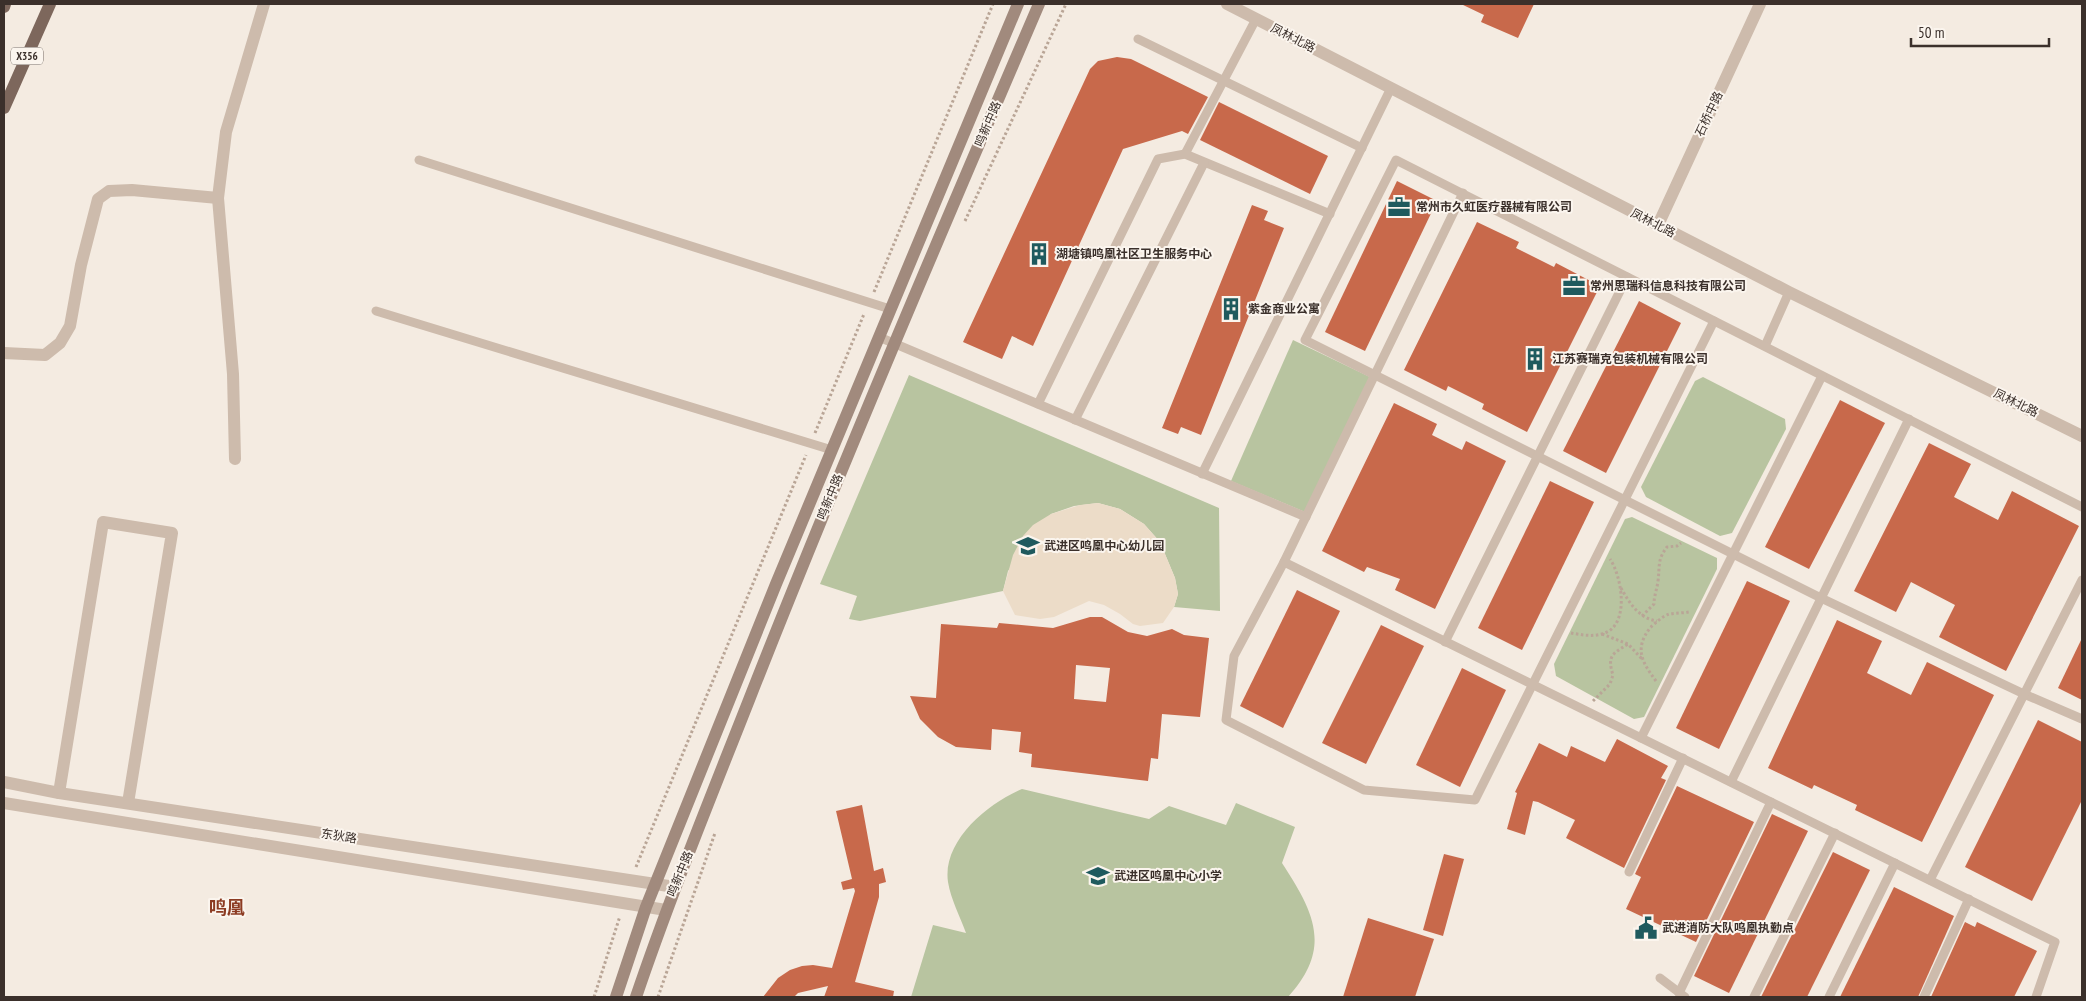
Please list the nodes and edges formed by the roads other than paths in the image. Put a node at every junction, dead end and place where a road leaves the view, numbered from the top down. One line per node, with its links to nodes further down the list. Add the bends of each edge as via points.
1 (5, 4): 8 (main road)
2 (50, 4): 13 (main road, X356)
3 (264, 4): 19 (street, via 226,132)
4 (1018, 4): 24 (main road, 鸣新中路)
5 (1039, 4): 28 (main road, 鸣新中路)
6 (1227, 4): 9 (street, 凤林北路)
7 (1760, 4): 21 (street, 石桥中路)
8 (4, 7)
9 (1256, 19): 11 (lane); 12 (street, 凤林北路)
10 (1138, 39): 11 (lane)
11 (1224, 81): 14 (lane); 15 (lane)
12 (1391, 88): 14 (lane); 21 (street, 凤林北路)
13 (4, 108)
14 (1362, 148): 20 (lane)
15 (1185, 154): 17 (lane); 33 (lane, via 1158,159)
16 (419, 160): 24 (lane)
17 (1204, 163): 20 (lane); 35 (lane)
18 (1463, 193): 22 (lane); 31 (lane); 31 (lane, via 1396,160 1305,340)
19 (218, 198): 30 (street, via 150,191 109,191 98,199 70,326 60,343 45,355); 39 (street, via 233,374)
20 (1330, 214): 40 (lane)
21 (1658, 225): 23 (street, 凤林北路)
22 (1627, 276): 26 (lane); 38 (lane)
23 (1788, 292): 29 (lane); 36 (street, 凤林北路)
24 (890, 309): 27 (main road, 鸣新中路)
25 (376, 310): 37 (lane)
26 (1714, 321): 29 (lane); 41 (lane)
27 (879, 337): 28 (lane); 37 (main road, 鸣新中路)
28 (894, 343): 33 (lane); 65 (main road, 鸣新中路, via 795,582)
29 (1765, 346): 32 (lane)
30 (4, 353)
31 (1375, 376): 38 (lane); 43 (lane)
32 (1822, 376): 34 (lane); 44 (lane)
33 (1038, 404): 35 (lane)
34 (1908, 419): 42 (lane); 47 (lane)
35 (1075, 420): 40 (lane)
36 (2082, 436)
37 (832, 450): 64 (main road, 鸣新中路)
38 (1538, 456): 41 (lane); 48 (lane)
39 (236, 459)
40 (1202, 474): 43 (lane)
41 (1624, 500): 44 (lane); 49 (lane)
42 (2082, 508)
43 (1306, 517): 45 (lane)
44 (1732, 554): 47 (lane); 52 (lane)
45 (1284, 562): 48 (lane); 49 (lane, via 1234,656 1226,720 1364,790 1475,800)
46 (2082, 580): 50 (lane)
47 (1821, 598): 50 (lane); 55 (lane)
48 (1445, 642): 49 (lane)
49 (1533, 685): 52 (lane)
50 (2024, 694): 51 (lane); 63 (lane)
51 (2082, 720)
52 (1641, 738): 53 (lane)
53 (1682, 758): 55 (lane); 62 (lane)
54 (4, 782): 56 (street, 东狄路)
55 (1731, 782): 58 (lane)
56 (59, 793): 59 (street, 东狄路); 59 (street, via 103,522 172,533)
57 (4, 802): 67 (street, 东狄路)
58 (1771, 802): 60 (lane); 70 (lane)
59 (128, 803): 64 (street, 东狄路)
60 (1835, 833): 61 (lane); 73 (lane)
61 (1895, 863): 63 (lane); 74 (lane)
62 (1629, 872)
63 (1930, 880): 66 (lane)
64 (656, 884): 65 (street, 东狄路); 67 (main road, 鸣新中路)
65 (675, 887): 68 (main road, 鸣新中路)
66 (1970, 899): 75 (lane); 76 (lane, via 2055,942)
67 (646, 907): 68 (street, 东狄路); 71 (main road, 鸣新中路)
68 (666, 910): 72 (main road, 鸣新中路)
69 (1660, 978): 70 (lane)
70 (1682, 995)
71 (616, 997)
72 (636, 997)
73 (1754, 997)
74 (1829, 997)
75 (1924, 997)
76 (2036, 997)

